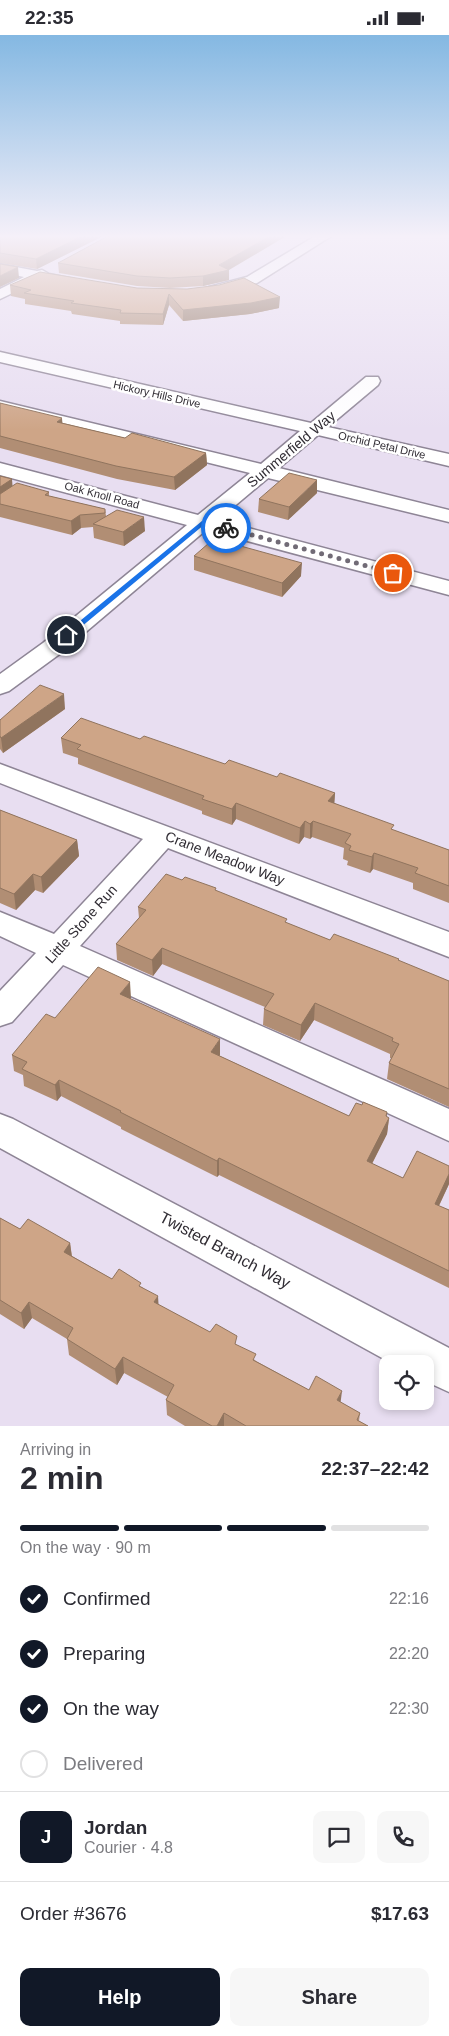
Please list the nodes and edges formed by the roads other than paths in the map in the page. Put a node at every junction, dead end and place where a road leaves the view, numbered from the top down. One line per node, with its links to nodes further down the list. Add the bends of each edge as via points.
1 (0, 357): 4 (street, Hickory Hills Drive)
2 (372, 381): 4 (street, Summerfield Way)
3 (0, 406): 7 (street)
4 (315, 430): 5 (street, Orchid Petal Drive); 7 (street, Summerfield Way)
5 (449, 460)
6 (0, 469): 9 (street, Oak Knoll Road)
7 (265, 471): 8 (street); 9 (street, Summerfield Way)
8 (449, 516)
9 (204, 522): 10 (street, Oak Knoll Road); 11 (street, Summerfield Way, via 52,648)
10 (449, 588)
11 (0, 686)
12 (0, 773): 13 (street, Crane Meadow Way)
13 (163, 835): 15 (street, Crane Meadow Way); 16 (street, Little Stone Run)
14 (0, 923): 16 (street)
15 (449, 945)
16 (59, 949): 17 (street, Little Stone Run); 18 (street)
17 (0, 1013)
18 (449, 1126)
19 (0, 1130): 20 (street, Twisted Branch Way)
20 (449, 1371)

